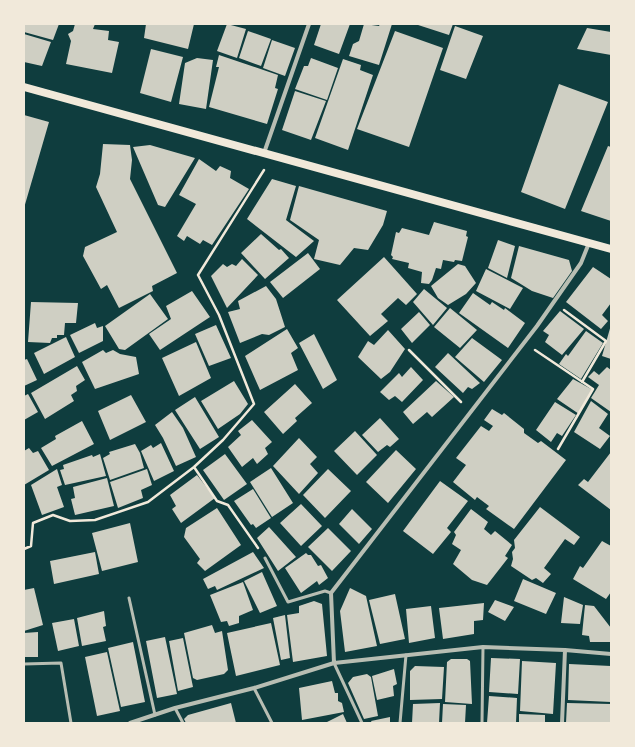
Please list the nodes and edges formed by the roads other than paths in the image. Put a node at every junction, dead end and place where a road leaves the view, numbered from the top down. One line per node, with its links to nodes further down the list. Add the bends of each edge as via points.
1 (309, 24): 3 (street)
2 (24, 87): 3 (main road)
3 (264, 153): 4 (main road)
4 (589, 243): 5 (main road); 7 (street, via 581,263 525,342)
5 (611, 249)
6 (265, 558): 7 (lane, via 288,602 325,591)
7 (331, 593): 13 (street)
8 (129, 598): 17 (lane)
9 (483, 647): 10 (street); 12 (street); 24 (lane)
10 (565, 650): 11 (street); 25 (street)
11 (611, 654)
12 (406, 655): 13 (street); 23 (lane)
13 (334, 663): 15 (street); 22 (lane)
14 (24, 664): 18 (lane, via 61,664)
15 (254, 688): 16 (street); 21 (lane)
16 (174, 708): 17 (street); 20 (lane)
17 (154, 715): 19 (street)
18 (71, 723)
19 (130, 723)
20 (183, 723)
21 (272, 723)
22 (362, 723)
23 (400, 723)
24 (482, 723)
25 (562, 723)

